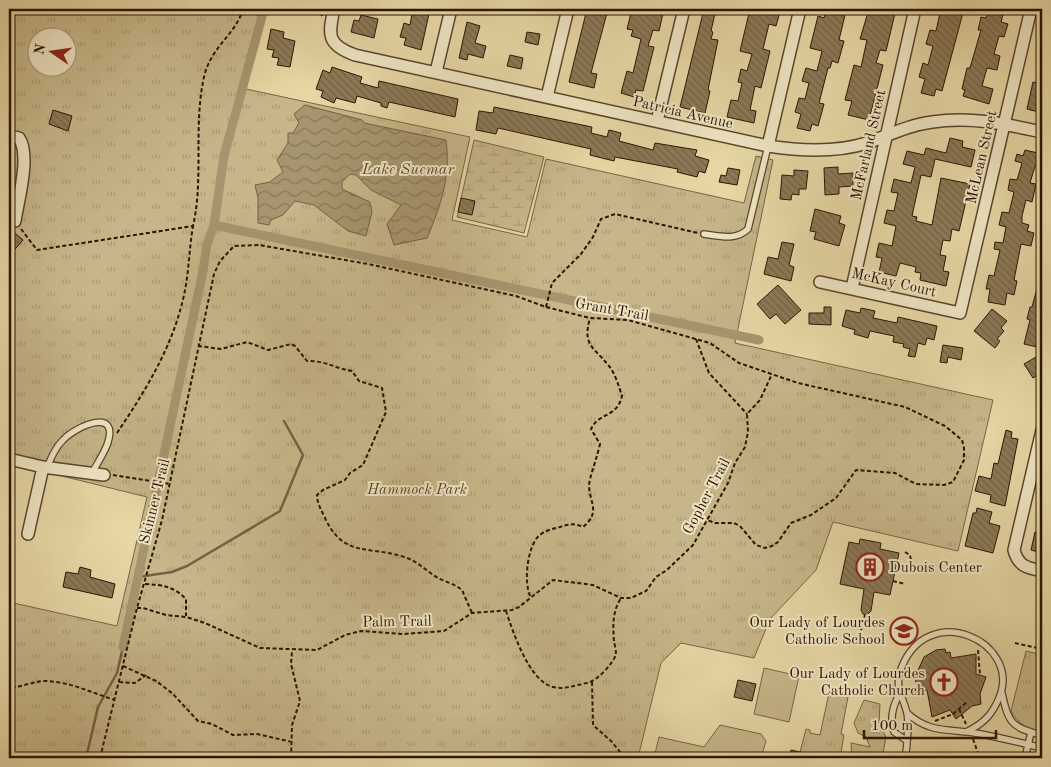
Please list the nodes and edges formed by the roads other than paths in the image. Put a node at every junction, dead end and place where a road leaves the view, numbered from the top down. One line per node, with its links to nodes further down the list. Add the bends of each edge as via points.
1 (334, 9): 8 (street, Patricia Avenue, via 329,31 331,39 344,51)
2 (451, 9): 8 (street)
3 (568, 9): 9 (street)
4 (684, 9): 10 (street)
5 (800, 9): 15 (street)
6 (915, 9): 13 (street, McFarland Street)
7 (1031, 9): 11 (street, McLean Street)
8 (436, 72): 9 (street, Patricia Avenue)
9 (547, 97): 10 (street, Patricia Avenue)
10 (657, 121): 15 (street, Patricia Avenue)
11 (1004, 124): 12 (street, Patricia Avenue); 13 (street, Patricia Avenue, via 973,119 950,120 909,126); 20 (street, McLean Street)
12 (1042, 132)
13 (885, 135): 15 (street, Patricia Avenue, via 866,143 829,149); 19 (street, McFarland Street)
14 (9, 136): 16 (street, via 19,138 24,144 25,159)
15 (768, 146): 17 (lane, via 748,229 743,234 728,237)
16 (15, 221)
17 (704, 234)
18 (820, 282): 19 (street, McKay Court)
19 (852, 288): 20 (street, McKay Court)
20 (960, 313)
21 (1042, 430): 23 (street)
22 (9, 459): 24 (street)
23 (1038, 464): 27 (street, via 1014,550 1016,561)
24 (45, 467): 25 (street); 25 (lane, via 63,440 84,425 96,421 103,422 109,431); 26 (street)
25 (98, 474)
26 (28, 534)
27 (1042, 571)
28 (1002, 693): 29 (lane, via 1002,667 992,653 964,633 951,631 937,632 907,654 900,671); 31 (lane, via 992,714); 32 (lane, via 1006,713 1013,724)
29 (900, 695): 30 (lane); 34 (lane, via 894,703 892,725 894,732)
30 (907, 713): 31 (lane, via 918,723 938,730); 34 (lane)
31 (967, 730): 35 (lane)
32 (1031, 732): 33 (lane); 35 (lane)
33 (1042, 735)
34 (906, 740): 37 (lane)
35 (1028, 745): 36 (lane); 38 (lane)
36 (1042, 748)
37 (905, 758)
38 (1025, 758)

